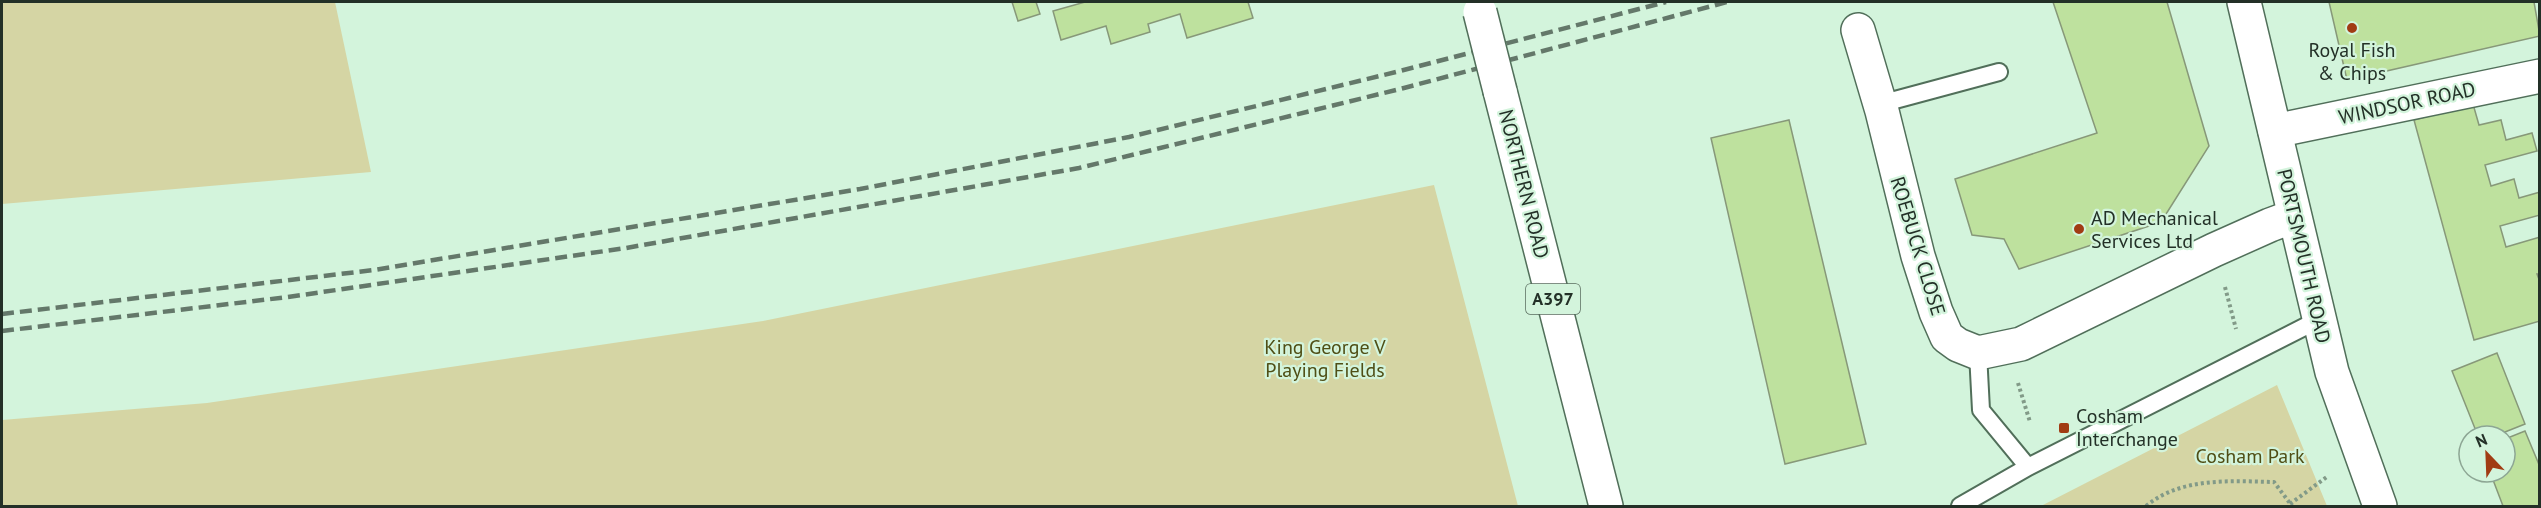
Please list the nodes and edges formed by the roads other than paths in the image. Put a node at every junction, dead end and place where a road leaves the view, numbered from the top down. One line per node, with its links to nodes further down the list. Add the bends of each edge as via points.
1 (2244, 2): 7 (street, PORTSMOUTH ROAD)
2 (1479, 7): 12 (street, NORTHERN ROAD / A397, bridge)
3 (1858, 30): 6 (street, ROEBUCK CLOSE)
4 (1999, 72): 6 (lane)
5 (2540, 76): 7 (street, WINDSOR ROAD)
6 (1880, 104): 10 (street, ROEBUCK CLOSE, via 1936,312 1947,337)
7 (2275, 131): 8 (street, PORTSMOUTH ROAD)
8 (2294, 216): 9 (street, PORTSMOUTH ROAD); 10 (street, via 2214,250 2021,344)
9 (2319, 320): 11 (lane); 14 (street, PORTSMOUTH ROAD, via 2332,372)
10 (1978, 353): 11 (lane, via 1981,411)
11 (2028, 467): 13 (lane)
12 (1606, 507)
13 (1960, 507)
14 (2380, 507)

